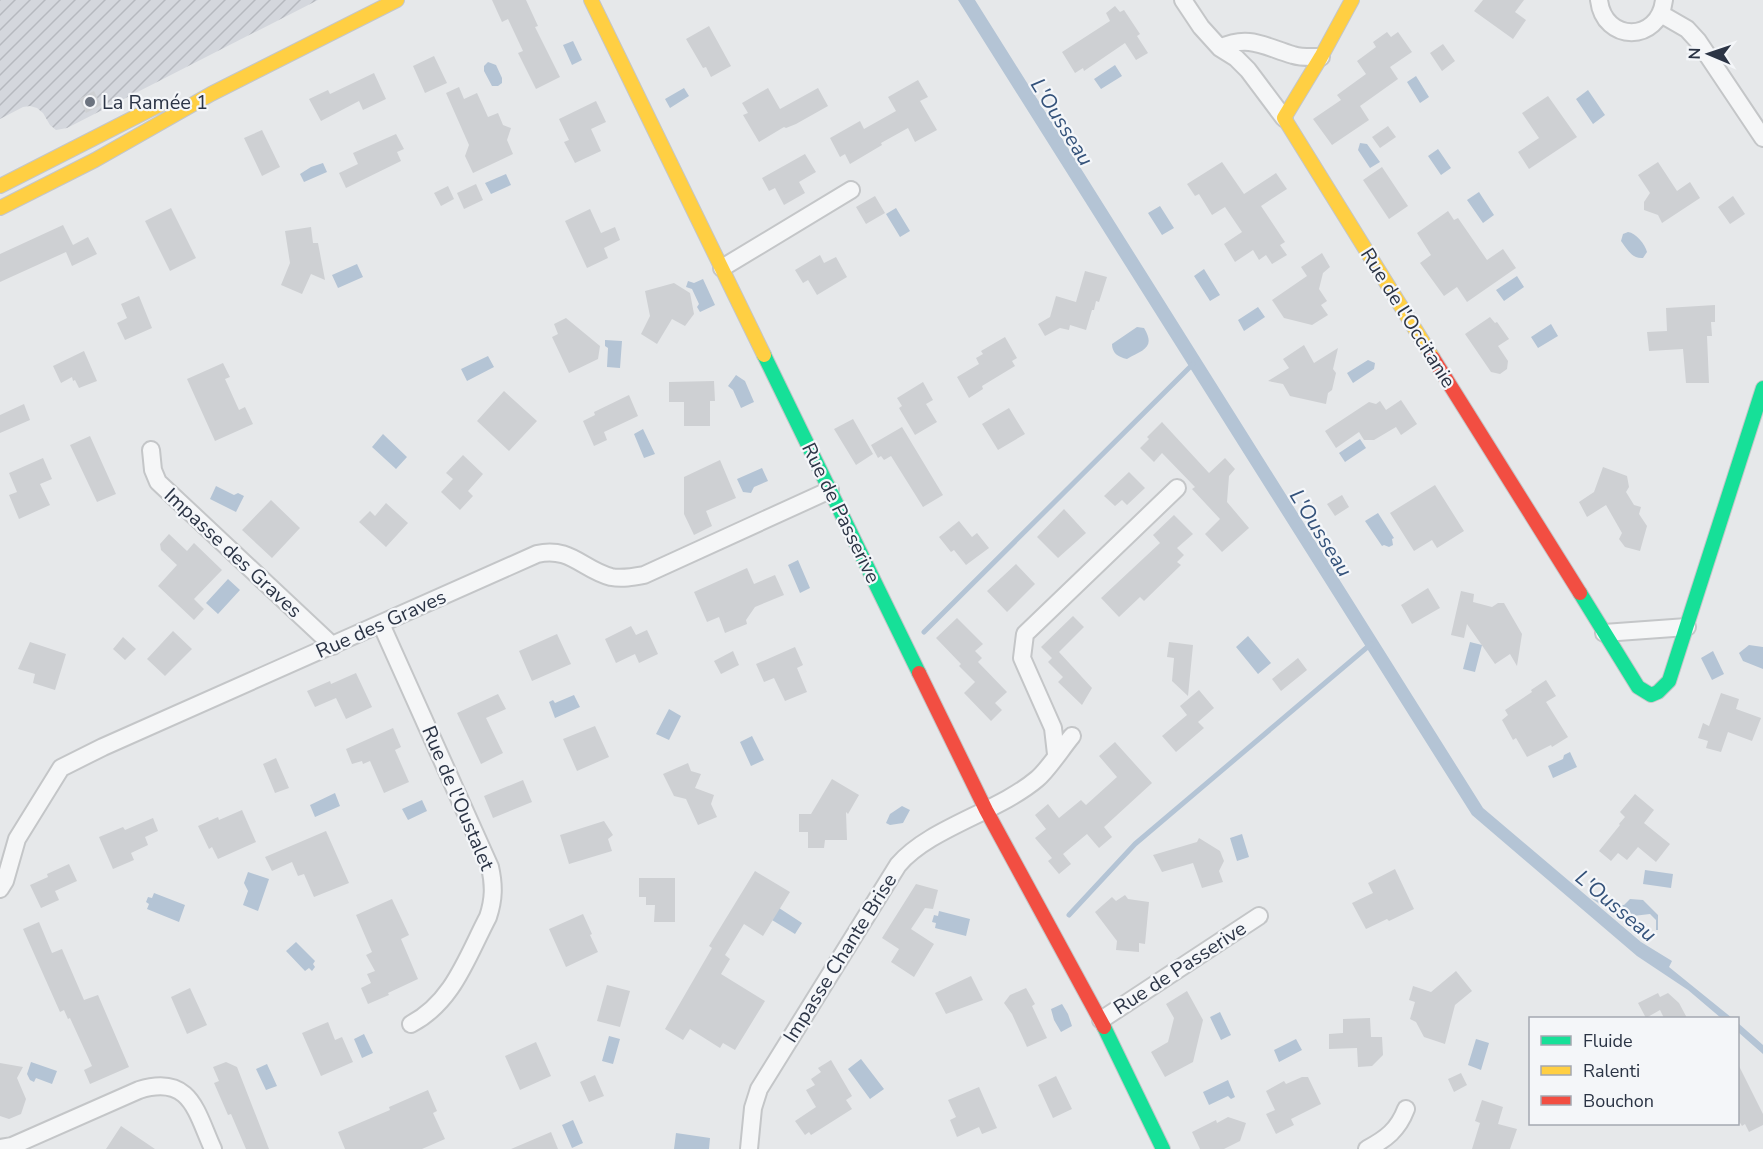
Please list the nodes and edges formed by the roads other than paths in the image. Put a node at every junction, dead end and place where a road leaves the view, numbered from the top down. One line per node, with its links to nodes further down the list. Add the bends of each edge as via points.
1 (397, 0): 14 (street, via 211,94)
2 (591, 0): 15 (street, Rue de Passerive)
3 (1183, 0): 7 (street, via 1200,27)
4 (1352, 0): 8 (street)
5 (1599, 0): 6 (street, via 1607,22 1629,33 1653,24)
6 (1662, 7): 11 (street, via 1698,41)
7 (1220, 48): 8 (street, via 1244,41 1295,56); 10 (street, via 1248,70)
8 (1321, 57): 10 (street)
9 (173, 98): 12 (street)
10 (1284, 118): 22 (street, Rue de l'Occitanie)
11 (1763, 138)
12 (0, 186)
13 (851, 190): 15 (street)
14 (0, 208)
15 (722, 268): 19 (street, Rue de Passerive)
16 (1763, 388): 21 (street, Rue de l'Occitanie)
17 (151, 450): 23 (street, Impasse des Graves, via 158,482)
18 (1177, 488): 25 (street, via 1025,634 1022,658 1053,728)
19 (830, 490): 20 (street, Rue des Graves, via 644,575 613,577 566,554 546,552); 26 (street, Rue de Passerive)
20 (381, 624): 23 (street, Rue des Graves); 30 (street, Rue de l'Oustalet, via 490,867 493,882 488,917 450,990 438,1006)
21 (1687, 627): 22 (street); 22 (street, Rue de l'Occitanie, via 1669,681 1652,695 1638,687)
22 (1604, 633)
23 (333, 646): 27 (street, Rue des Graves, via 61,768 17,838)
24 (1072, 736): 25 (street, Impasse Chante Brise)
25 (1056, 754): 26 (street, Impasse Chante Brise, via 1038,779)
26 (986, 810): 29 (street, Rue de Passerive); 34 (street, Impasse Chante Brise, via 921,845 905,856 891,874 759,1089)
27 (0, 889)
28 (1259, 916): 29 (street, Rue de Passerive)
29 (1101, 1020): 35 (street, Rue de Passerive)
30 (411, 1024)
31 (1406, 1109): 36 (street, via 1387,1138)
32 (0, 1148): 33 (street, via 154,1086 177,1089 189,1097)
33 (213, 1149)
34 (749, 1149)
35 (1163, 1149)
36 (1367, 1149)

